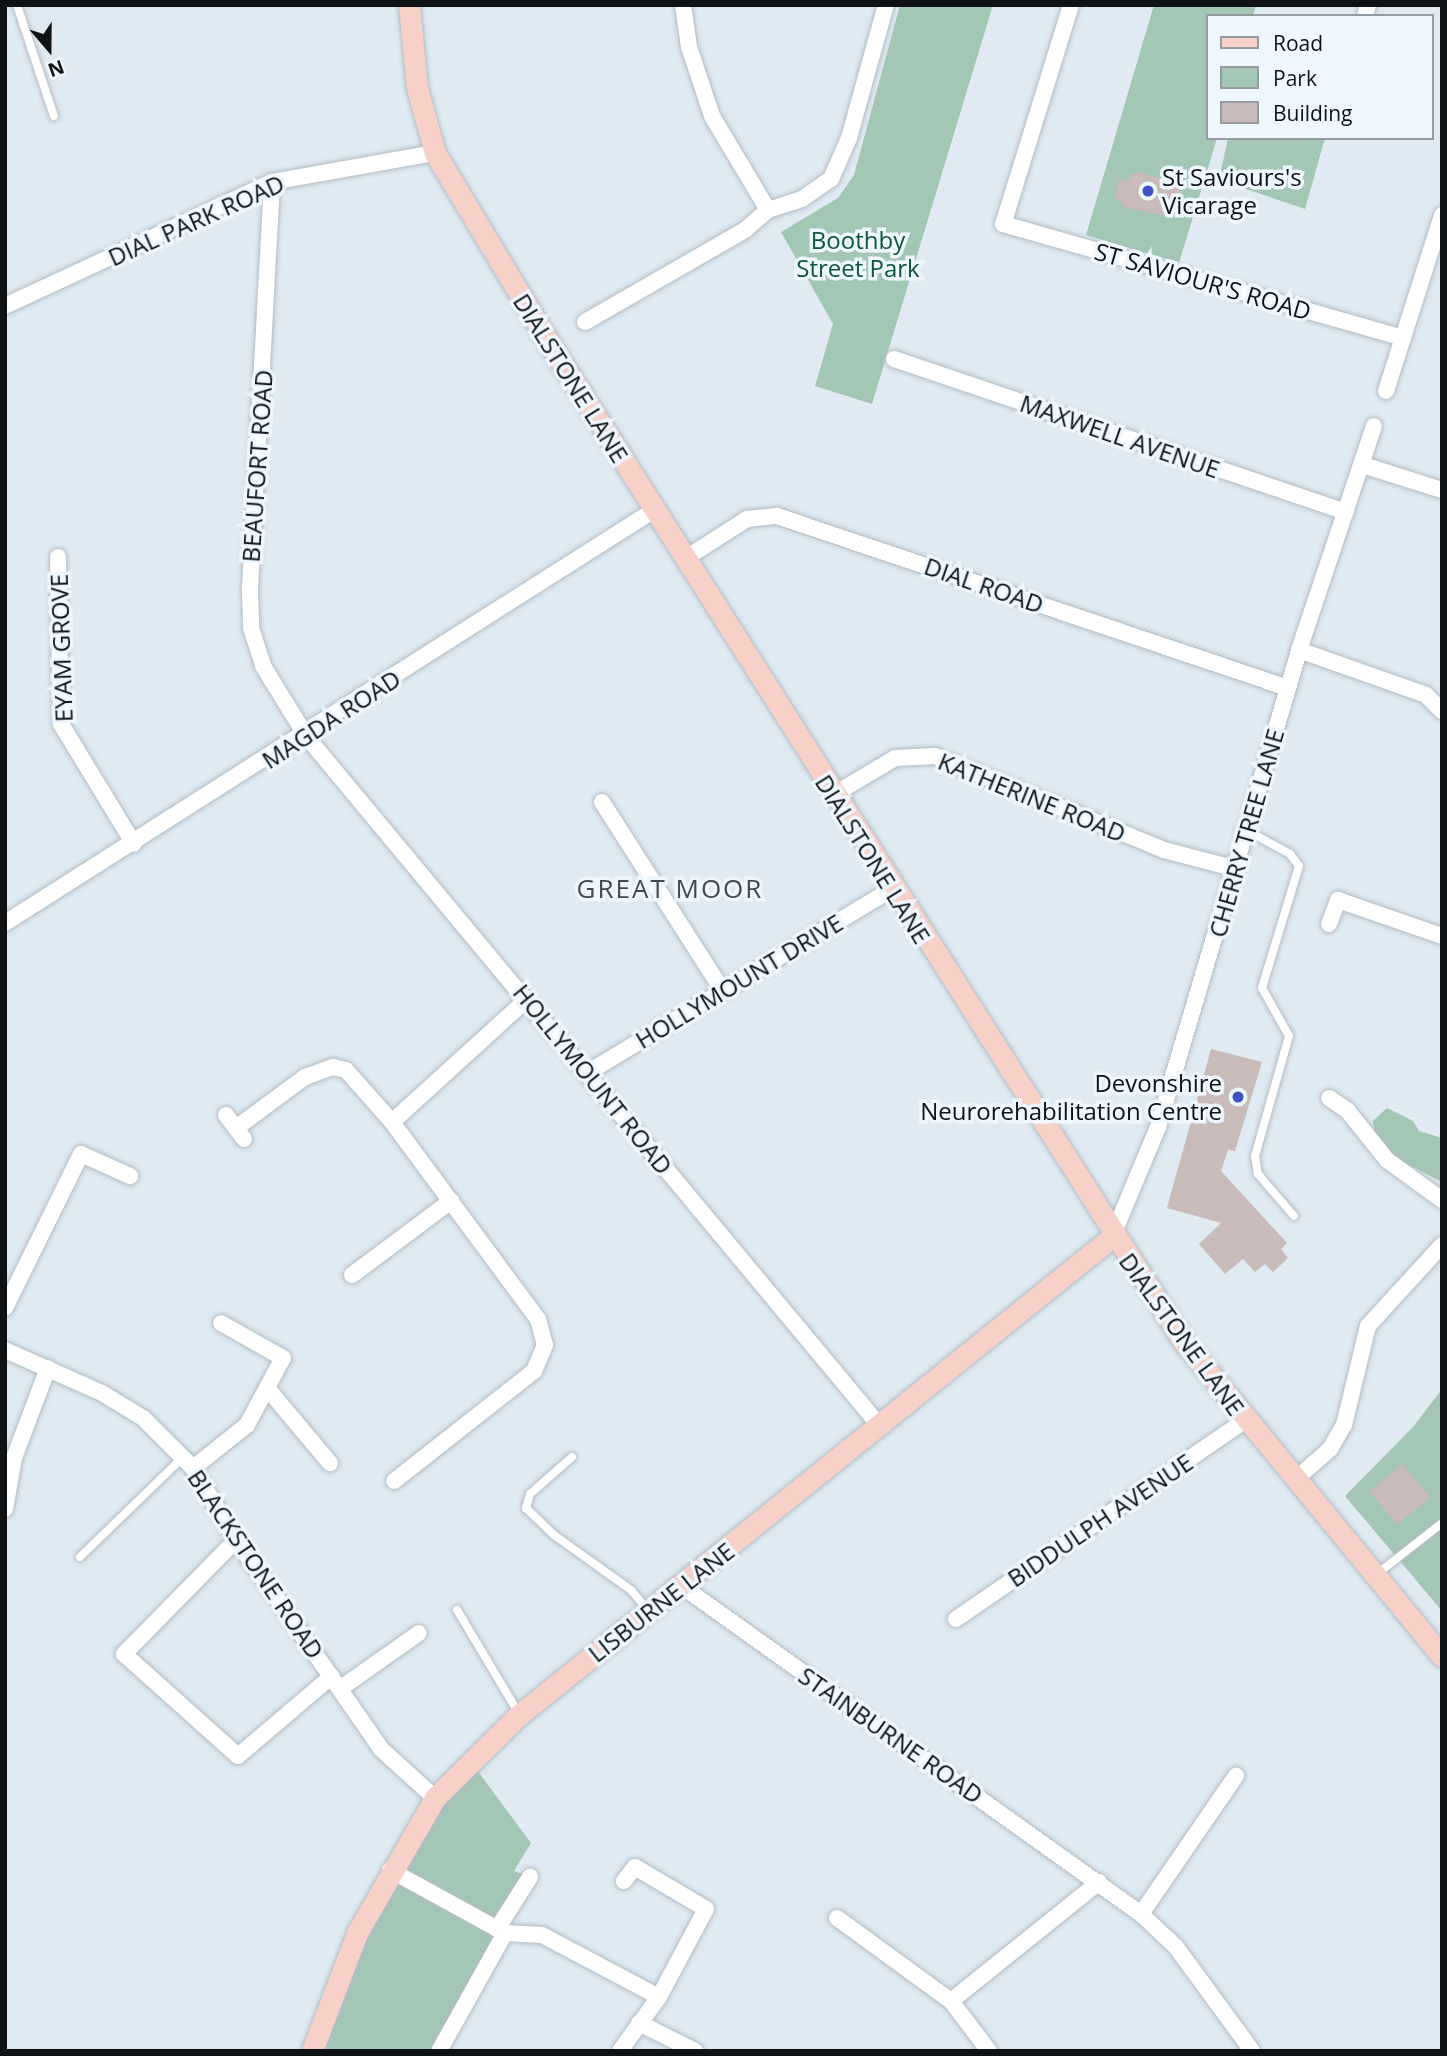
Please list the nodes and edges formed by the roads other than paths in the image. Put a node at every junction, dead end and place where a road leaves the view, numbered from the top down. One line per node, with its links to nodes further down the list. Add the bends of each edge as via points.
1 (17, 5): 6 (lane)
2 (409, 5): 7 (street, DIALSTONE LANE, via 416,88)
3 (683, 5): 9 (street, via 689,47 712,116)
4 (886, 5): 9 (street, via 849,138 831,179 802,199)
5 (1071, 5): 15 (street, ST SAVIOUR'S ROAD, via 1003,224)
6 (54, 116)
7 (435, 153): 8 (street, DIAL PARK ROAD); 21 (street, DIALSTONE LANE)
8 (272, 182): 13 (street, DIAL PARK ROAD); 28 (street, BEAUFORT ROAD, via 251,628 263,666)
9 (768, 210): 14 (street, via 746,230)
10 (1442, 215): 11 (street)
11 (1425, 268): 12 (street); 15 (street)
12 (1442, 272)
13 (5, 306)
14 (584, 322)
15 (1403, 338): 17 (street)
16 (894, 359): 22 (street, MAXWELL AVENUE)
17 (1385, 391)
18 (1374, 426): 19 (street, CHERRY TREE LANE)
19 (1363, 465): 20 (street); 22 (street, CHERRY TREE LANE)
20 (1442, 490)
21 (654, 510): 24 (street, DIALSTONE LANE); 28 (street, MAGDA ROAD)
22 (1346, 512): 25 (street, CHERRY TREE LANE)
23 (58, 557): 32 (street, EYAM GROVE, via 61,724)
24 (686, 558): 26 (street, DIAL ROAD, via 747,519 777,516); 29 (street, DIALSTONE LANE)
25 (1299, 650): 26 (street, CHERRY TREE LANE); 27 (street, via 1426,695)
26 (1289, 688): 31 (street, CHERRY TREE LANE)
27 (1442, 711)
28 (306, 736): 32 (street, MAGDA ROAD); 39 (street, HOLLYMOUNT ROAD)
29 (833, 795): 33 (street, KATHERINE ROAD, via 895,758 935,756 1164,849); 34 (street, DIALSTONE LANE)
30 (602, 802): 38 (street)
31 (1248, 831): 33 (street, CHERRY TREE LANE); 47 (lane, via 1290,854 1299,866 1262,988 1289,1037 1255,1156 1258,1174)
32 (134, 844): 35 (street, MAGDA ROAD)
33 (1237, 869): 48 (street, CHERRY TREE LANE, via 1158,1127)
34 (892, 889): 38 (street, HOLLYMOUNT DRIVE); 48 (street, DIALSTONE LANE)
35 (5, 923)
36 (1329, 924): 37 (street, via 1338,900)
37 (1442, 936)
38 (722, 990): 40 (street, HOLLYMOUNT DRIVE)
39 (527, 999): 40 (street, HOLLYMOUNT ROAD); 42 (street)
40 (587, 1073): 57 (street, HOLLYMOUNT ROAD)
41 (1329, 1098): 45 (street, via 1347,1110 1387,1160)
42 (392, 1122): 43 (street, via 357,1078 333,1066 305,1077); 46 (street)
43 (235, 1127)
44 (130, 1176): 51 (street, via 81,1154)
45 (1442, 1200)
46 (451, 1201): 50 (street); 63 (street, via 538,1319 545,1345 534,1371 421,1467)
47 (1294, 1216)
48 (1112, 1237): 56 (street, DIALSTONE LANE); 57 (street, LISBURNE LANE)
49 (1442, 1245): 62 (street, via 1368,1326 1345,1425 1330,1449)
50 (352, 1274)
51 (5, 1308)
52 (221, 1323): 55 (street, via 283,1358)
53 (5, 1350): 54 (street, BLACKSTONE ROAD)
54 (48, 1368): 59 (street); 60 (street, BLACKSTONE ROAD, via 143,1418)
55 (267, 1388): 60 (street, via 247,1425); 61 (street)
56 (1244, 1421): 62 (street, DIALSTONE LANE); 72 (street, BIDDULPH AVENUE)
57 (878, 1424): 69 (street, LISBURNE LANE)
58 (572, 1457): 71 (lane, via 530,1494 526,1508 631,1590)
59 (10, 1458): 64 (street)
60 (188, 1463): 66 (street, BLACKSTONE ROAD); 67 (lane)
61 (330, 1463)
62 (1296, 1479): 68 (street, DIALSTONE LANE)
63 (394, 1481)
64 (5, 1509)
65 (1442, 1523): 68 (lane)
66 (236, 1541): 75 (street, BLACKSTONE ROAD); 75 (street, via 124,1654 238,1756)
67 (80, 1557)
68 (1375, 1576): 74 (street, DIALSTONE LANE)
69 (683, 1587): 71 (street, LISBURNE LANE); 82 (street, STAINBURNE ROAD)
70 (457, 1610): 76 (lane)
71 (650, 1613): 76 (street, LISBURNE LANE)
72 (956, 1619)
73 (419, 1633): 75 (street)
74 (1442, 1656)
75 (336, 1682): 78 (street, BLACKSTONE ROAD, via 381,1749)
76 (519, 1715): 78 (street, LISBURNE LANE)
77 (1236, 1776): 83 (street)
78 (435, 1798): 79 (street, LISBURNE LANE)
79 (390, 1870): 85 (street); 89 (street, LISBURNE LANE, via 345,1961)
80 (530, 1877): 85 (street)
81 (624, 1881): 86 (street, via 635,1867 706,1909)
82 (1099, 1882): 83 (street, STAINBURNE ROAD); 87 (street)
83 (1141, 1914): 94 (street, STAINBURNE ROAD, via 1176,1947)
84 (836, 1918): 87 (street)
85 (501, 1931): 86 (street, via 542,1936); 90 (street)
86 (659, 1997): 88 (street)
87 (951, 2001): 93 (street)
88 (639, 2023): 91 (street); 92 (street)
89 (312, 2051)
90 (439, 2051)
91 (620, 2051)
92 (695, 2051)
93 (989, 2051)
94 (1252, 2051)

